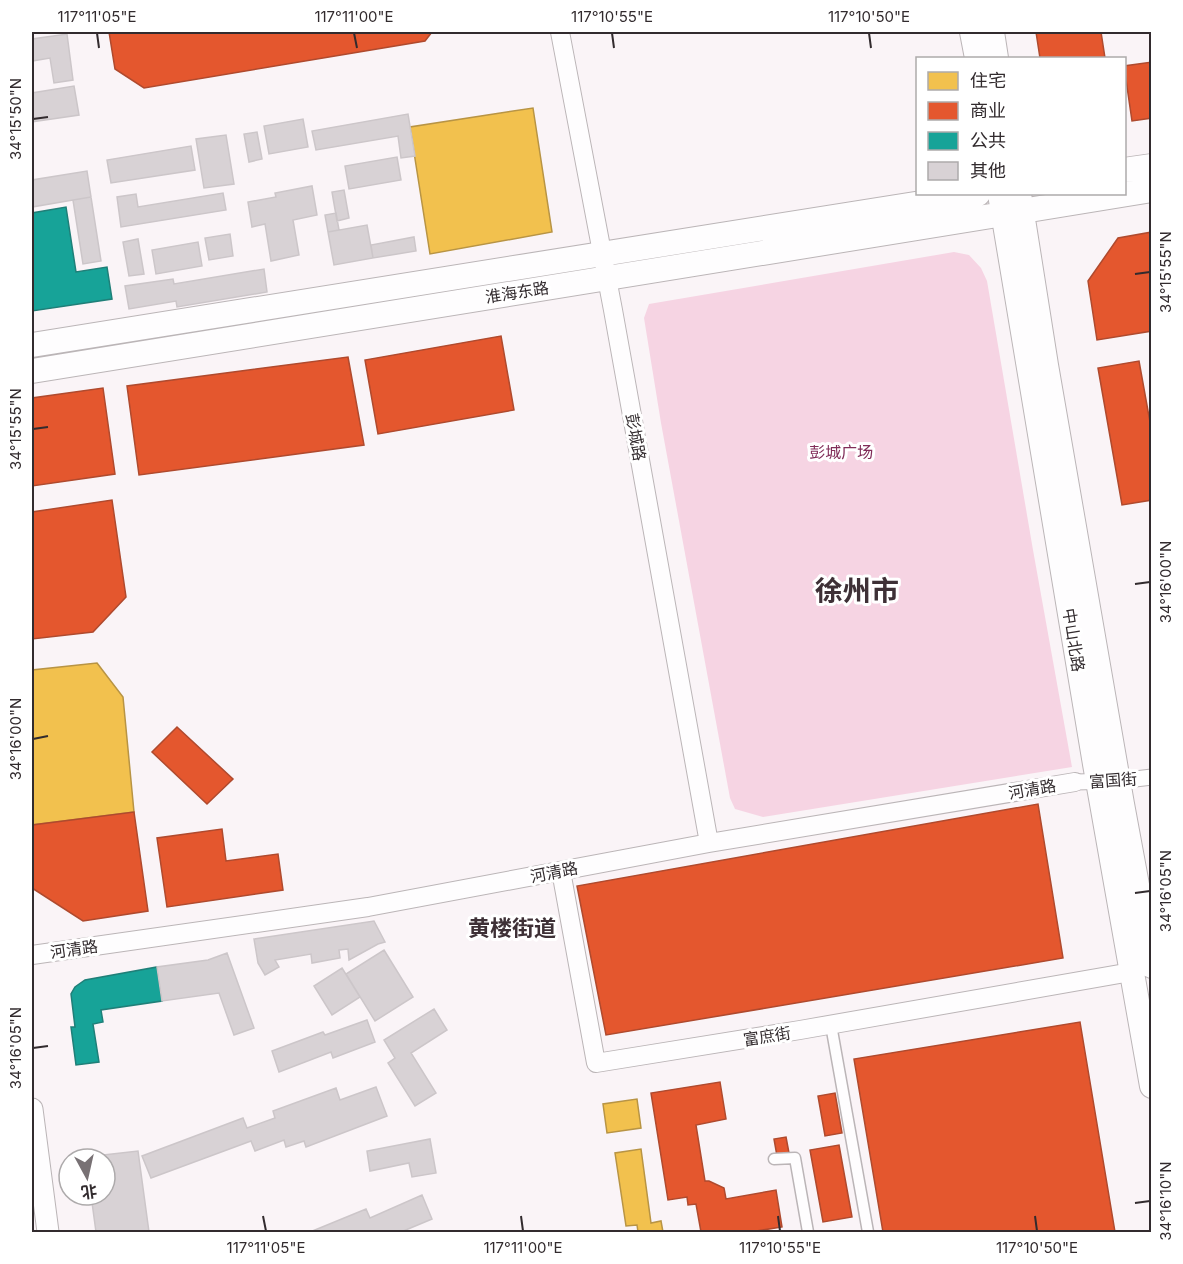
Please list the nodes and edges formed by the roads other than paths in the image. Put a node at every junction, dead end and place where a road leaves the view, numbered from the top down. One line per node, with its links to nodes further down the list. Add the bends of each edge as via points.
1 (560, 32): 13 (street, 彭城路)
2 (972, 32): 4 (main road)
3 (992, 32): 5 (main road)
4 (977, 57)
5 (996, 57)
6 (1152, 166): 7 (main road)
7 (1126, 170)
8 (1152, 190): 9 (main road, 淮海东路)
9 (1126, 192)
10 (972, 195): 13 (main road, 淮海东路)
11 (1098, 195): 12 (main road, 淮海东路)
12 (1011, 203): 14 (main road, 淮海东路); 18 (main road, 中山北路)
13 (602, 254): 14 (street, 彭城路); 15 (main road, 淮海东路)
14 (607, 278): 16 (main road, 淮海东路); 19 (street, 彭城路)
15 (32, 345)
16 (32, 371)
17 (1152, 777): 18 (street, 富国街)
18 (1097, 781): 19 (street, 河清路); 22 (main road, 中山北路)
19 (710, 843): 20 (street, 河清路)
20 (561, 871): 21 (street, 河清路, via 368,907); 23 (street, 富庶街, via 596,1064)
21 (32, 955)
22 (1141, 969): 23 (street, 富庶街); 24 (main road, 中山北路)
23 (831, 1025): 29 (street)
24 (1152, 1086)
25 (32, 1109): 27 (main road)
26 (774, 1159): 28 (street, via 795,1158)
27 (48, 1233)
28 (808, 1233)
29 (868, 1233)

